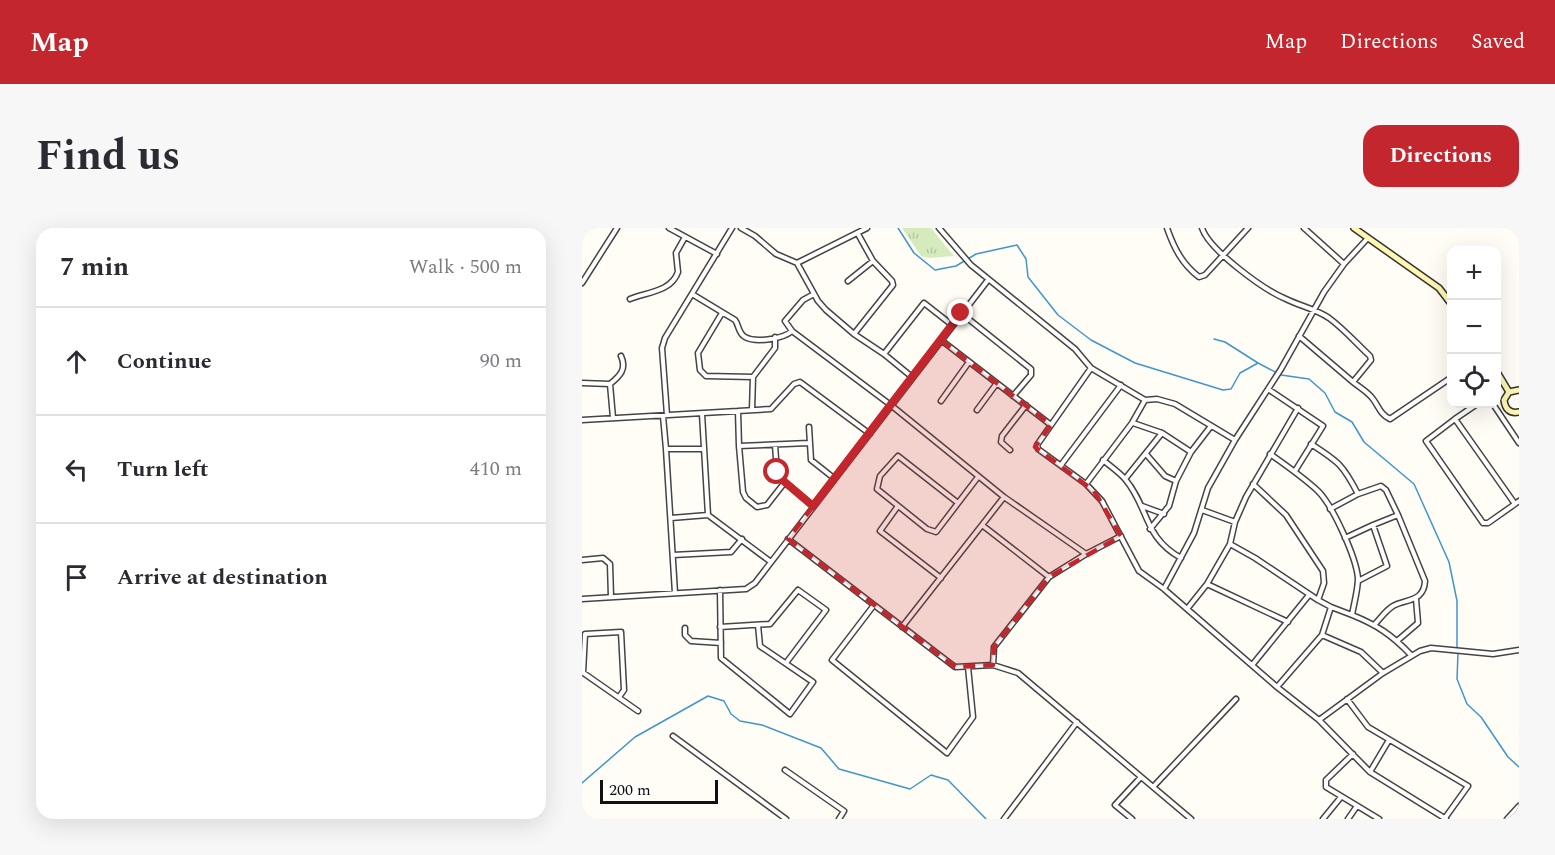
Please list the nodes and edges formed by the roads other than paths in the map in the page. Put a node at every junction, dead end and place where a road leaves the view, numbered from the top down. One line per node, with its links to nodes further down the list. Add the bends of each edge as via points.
1 (617, 228): 22 (street)
2 (669, 228): 13 (street)
3 (732, 228): 15 (street)
4 (741, 228): 18 (street, via 776,254)
5 (867, 228): 12 (street)
6 (939, 228): 20 (street)
7 (1167, 228): 16 (street, via 1178,254 1199,277)
8 (1202, 228): 16 (street)
9 (1248, 228): 16 (street)
10 (1304, 228): 19 (street)
11 (1354, 228): 14 (street)
12 (858, 234): 17 (street); 18 (street)
13 (685, 237): 15 (street); 25 (street, via 676,253 678,272 671,284)
14 (1367, 239): 19 (street); 26 (street, via 1439,288)
15 (717, 254): 23 (street)
16 (1223, 255): 27 (street, via 1269,291)
17 (873, 261): 21 (street); 32 (street, via 893,285)
18 (797, 263): 24 (street)
19 (1344, 264): 27 (street)
20 (988, 280): 29 (street); 39 (street, via 1075,350)
21 (848, 281)
22 (582, 283)
23 (692, 294): 28 (street); 67 (street, via 662,348)
24 (814, 294): 31 (street, via 803,300 785,321); 32 (street)
25 (630, 299)
26 (1448, 300)
27 (1313, 309): 33 (street); 44 (street, via 1329,318 1370,356)
28 (722, 313): 34 (street, via 738,323 745,337); 40 (street, via 698,353 700,370 706,376)
29 (961, 313): 30 (street); 52 (street, via 1031,369 1031,375)
30 (952, 326): 35 (street); 36 (street, via 924,303)
31 (792, 332): 34 (street); 56 (street)
32 (854, 334): 36 (street)
33 (1299, 336): 44 (street); 49 (street)
34 (775, 337): 40 (street, via 775,348)
35 (941, 340): 38 (street); 41 (street)
36 (884, 354): 41 (street)
37 (621, 356): 46 (street, via 624,368)
38 (969, 362): 47 (street); 54 (street)
39 (1091, 368): 48 (street); 72 (street)
40 (753, 376): 61 (street)
41 (912, 377): 56 (street)
42 (1501, 379): 51 (street)
43 (1447, 380): 44 (street, via 1390,419)
44 (1353, 382)
45 (582, 383): 46 (street)
46 (610, 384): 68 (street)
47 (998, 384): 52 (street); 62 (street)
48 (1121, 385): 53 (street); 90 (street)
49 (1268, 389): 57 (street); 77 (street)
50 (1519, 390): 51 (street)
51 (1509, 392): 60 (street)
52 (1013, 396): 55 (street)
53 (1145, 400): 71 (street); 73 (street, via 1175,404)
54 (941, 401)
55 (1026, 405): 72 (street); 85 (street, via 1000,439)
56 (892, 406): 76 (street); 92 (street)
57 (1298, 408): 80 (street, via 1323,426); 88 (street)
58 (1471, 408): 69 (street)
59 (1495, 408): 65 (street)
60 (1506, 408): 64 (street); 65 (street)
61 (752, 410): 63 (street); 76 (street, via 774,408 800,382)
62 (977, 410)
63 (738, 411): 66 (street); 82 (street)
64 (1519, 412)
65 (1499, 413): 79 (street)
66 (702, 414): 67 (street); 84 (street)
67 (665, 415): 68 (street); 83 (street)
68 (613, 418): 70 (street)
69 (1455, 419): 102 (street); 102 (street, via 1426,441 1481,522 1488,523)
70 (582, 420)
71 (1132, 423): 75 (street); 89 (street)
72 (1051, 424): 90 (street, via 1037,447)
73 (1211, 426): 77 (street); 86 (street)
74 (809, 427): 78 (street)
75 (1162, 433): 86 (street); 87 (street)
76 (870, 434): 93 (street)
77 (1235, 440): 107 (street, via 1208,488)
78 (809, 443): 81 (street); 93 (street, via 811,460)
79 (1519, 443)
80 (1311, 444): 91 (street); 99 (street, via 1344,468)
81 (775, 445): 82 (street); 96 (street, via 777,472)
82 (738, 446): 96 (street, via 743,492 757,507 767,505)
83 (666, 449): 84 (street); 111 (street)
84 (704, 449): 109 (street)
85 (1010, 450)
86 (1191, 452): 95 (street)
87 (1146, 454): 94 (street); 95 (street, via 1165,476)
88 (1270, 454): 91 (street); 98 (street)
89 (1103, 460): 94 (street); 97 (street)
90 (1061, 465): 97 (street)
91 (1295, 471): 106 (street, via 1319,492)
92 (978, 477): 100 (street); 101 (street)
93 (835, 478): 103 (street)
94 (1125, 479): 105 (street)
95 (1176, 481): 108 (street)
96 (785, 482): 103 (street)
97 (1086, 484): 116 (street, via 1102,501)
98 (1253, 484): 112 (street); 137 (street, via 1286,515 1323,571)
99 (1358, 494): 106 (street); 110 (street, via 1383,488)
100 (1005, 497): 113 (street); 121 (street)
101 (958, 503): 104 (street, via 936,532); 104 (street, via 898,456 880,476 877,489)
102 (1517, 503)
103 (813, 506): 119 (street)
104 (898, 506): 127 (street, via 880,531)
105 (1142, 506): 108 (street); 115 (street)
106 (1330, 509): 117 (street)
107 (1202, 510): 112 (street); 123 (street)
108 (1164, 514): 115 (street)
109 (708, 515): 111 (street); 118 (street)
110 (1398, 515): 114 (street); 136 (street, via 1425,581)
111 (670, 518): 122 (street)
112 (1235, 522): 120 (street)
113 (982, 525): 126 (street); 127 (street)
114 (1373, 525): 117 (street); 128 (street, via 1387,566)
115 (1150, 529): 123 (street, via 1167,550)
116 (1120, 536): 121 (street); 130 (street, via 1139,571)
117 (1345, 538): 128 (street)
118 (742, 539): 122 (street, via 731,552); 125 (street)
119 (788, 539): 125 (street); 138 (street)
120 (1230, 544): 129 (street); 133 (street)
121 (1086, 554): 126 (street)
122 (673, 555): 132 (street)
123 (1181, 558): 130 (street)
124 (582, 560): 134 (street, via 603,558 610,564)
125 (771, 562): 131 (street, via 746,589)
126 (1049, 577): 155 (street, via 994,647)
127 (941, 578): 146 (street)
128 (1358, 581): 141 (street)
129 (1207, 584): 140 (street); 142 (street)
130 (1164, 589): 140 (street)
131 (720, 590): 132 (street); 145 (street)
132 (675, 593): 134 (street)
133 (1309, 595): 137 (street); 142 (street)
134 (611, 597): 135 (street)
135 (582, 598)
136 (1416, 599): 143 (street, via 1395,605); 149 (street, via 1418,624)
137 (1318, 600): 139 (street)
138 (874, 604): 146 (street); 156 (street, via 832,660 948,753 974,717)
139 (1330, 607): 141 (street); 148 (street)
140 (1187, 609): 154 (street)
141 (1352, 615): 143 (street)
142 (1287, 622): 154 (street)
143 (1375, 624): 149 (street)
144 (758, 625): 145 (street); 153 (street, via 760,646); 153 (street, via 771,624 798,590 826,610)
145 (720, 627): 150 (street)
146 (902, 627): 156 (street, via 956,667)
147 (684, 628): 150 (street, via 691,641)
148 (1322, 635): 158 (street, via 1361,652); 159 (street)
149 (1397, 640): 152 (street)
150 (721, 643): 153 (street, via 721,658 790,714 813,682)
151 (1519, 650): 152 (street, via 1493,654 1431,648)
152 (1411, 655): 158 (street)
153 (786, 663)
154 (1253, 664): 159 (street)
155 (993, 665): 156 (street); 165 (street, via 1018,673)
156 (968, 667)
157 (583, 673): 160 (street); 160 (street, via 585,634 621,632 624,690)
158 (1383, 673): 162 (street)
159 (1277, 687): 164 (street)
160 (619, 697): 163 (street)
161 (1236, 699): 172 (street)
162 (1347, 699): 164 (street); 167 (street, via 1368,727)
163 (638, 711)
164 (1319, 720): 168 (street)
165 (1077, 722): 171 (street); 178 (street)
166 (673, 736): 176 (street)
167 (1389, 740): 170 (street); 184 (street, via 1468,786)
168 (1353, 754): 170 (street); 173 (street, via 1326,780 1326,787)
169 (785, 770): 177 (street, via 844,811)
170 (1371, 772): 184 (street)
171 (1141, 777): 172 (street); 179 (street, via 1115,805)
172 (1154, 787): 180 (street)
173 (1341, 797): 174 (street); 181 (street)
174 (1357, 806): 182 (street); 183 (street)
175 (1519, 806): 185 (street)
176 (786, 819)
177 (839, 819)
178 (1004, 819)
179 (1132, 819)
180 (1191, 819)
181 (1323, 819)
182 (1348, 819)
183 (1379, 819)
184 (1445, 819)
185 (1507, 819)

